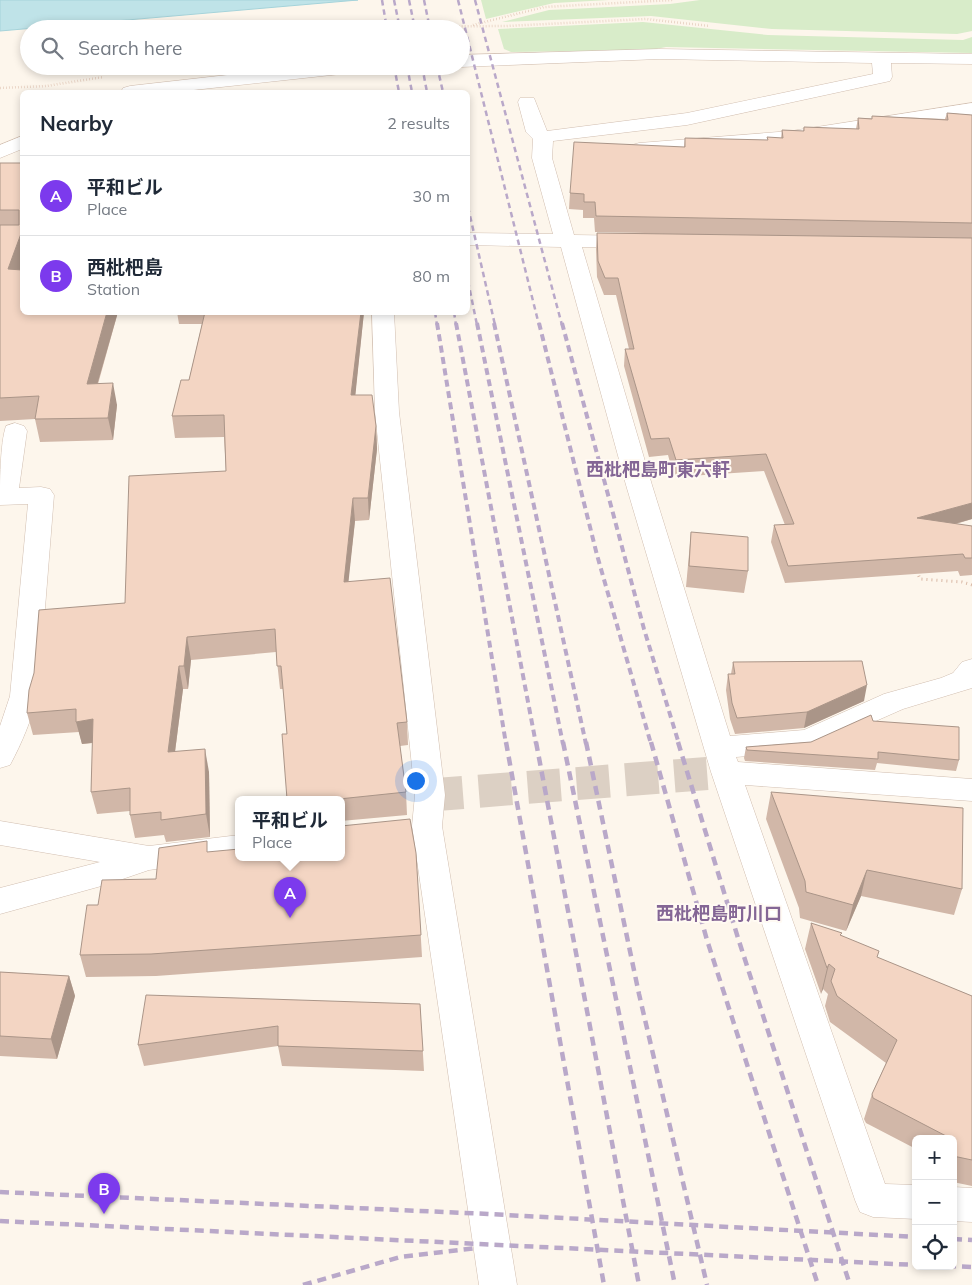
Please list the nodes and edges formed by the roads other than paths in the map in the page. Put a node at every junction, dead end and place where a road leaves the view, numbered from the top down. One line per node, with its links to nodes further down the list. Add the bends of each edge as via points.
1 (881, 57): 2 (street); 3 (street, via 659,54); 9 (street, via 883,77 873,80 687,119 577,131)
2 (972, 59)
3 (470, 61)
4 (280, 75): 5 (street)
5 (148, 90)
6 (527, 102): 9 (street)
7 (972, 109): 10 (street, via 791,137)
8 (20, 143): 12 (street)
9 (542, 144): 11 (street); 14 (street, via 542,158)
10 (623, 149)
11 (573, 150)
12 (0, 152)
13 (470, 239): 14 (street)
14 (568, 241): 15 (street); 21 (street)
15 (654, 242)
16 (383, 315): 30 (street, via 387,412 430,795 413,827)
17 (15, 431): 18 (street)
18 (3, 497): 20 (street, via 41,495 24,696)
19 (972, 669): 21 (street, via 963,680 894,701 808,740)
20 (0, 757)
21 (722, 760): 22 (street); 27 (street, via 798,935 873,1200)
22 (972, 790)
23 (0, 833): 25 (street)
24 (235, 847): 25 (street)
25 (149, 858): 26 (street)
26 (0, 901)
27 (912, 1202)
28 (957, 1204): 29 (street)
29 (972, 1205)
30 (498, 1285)

